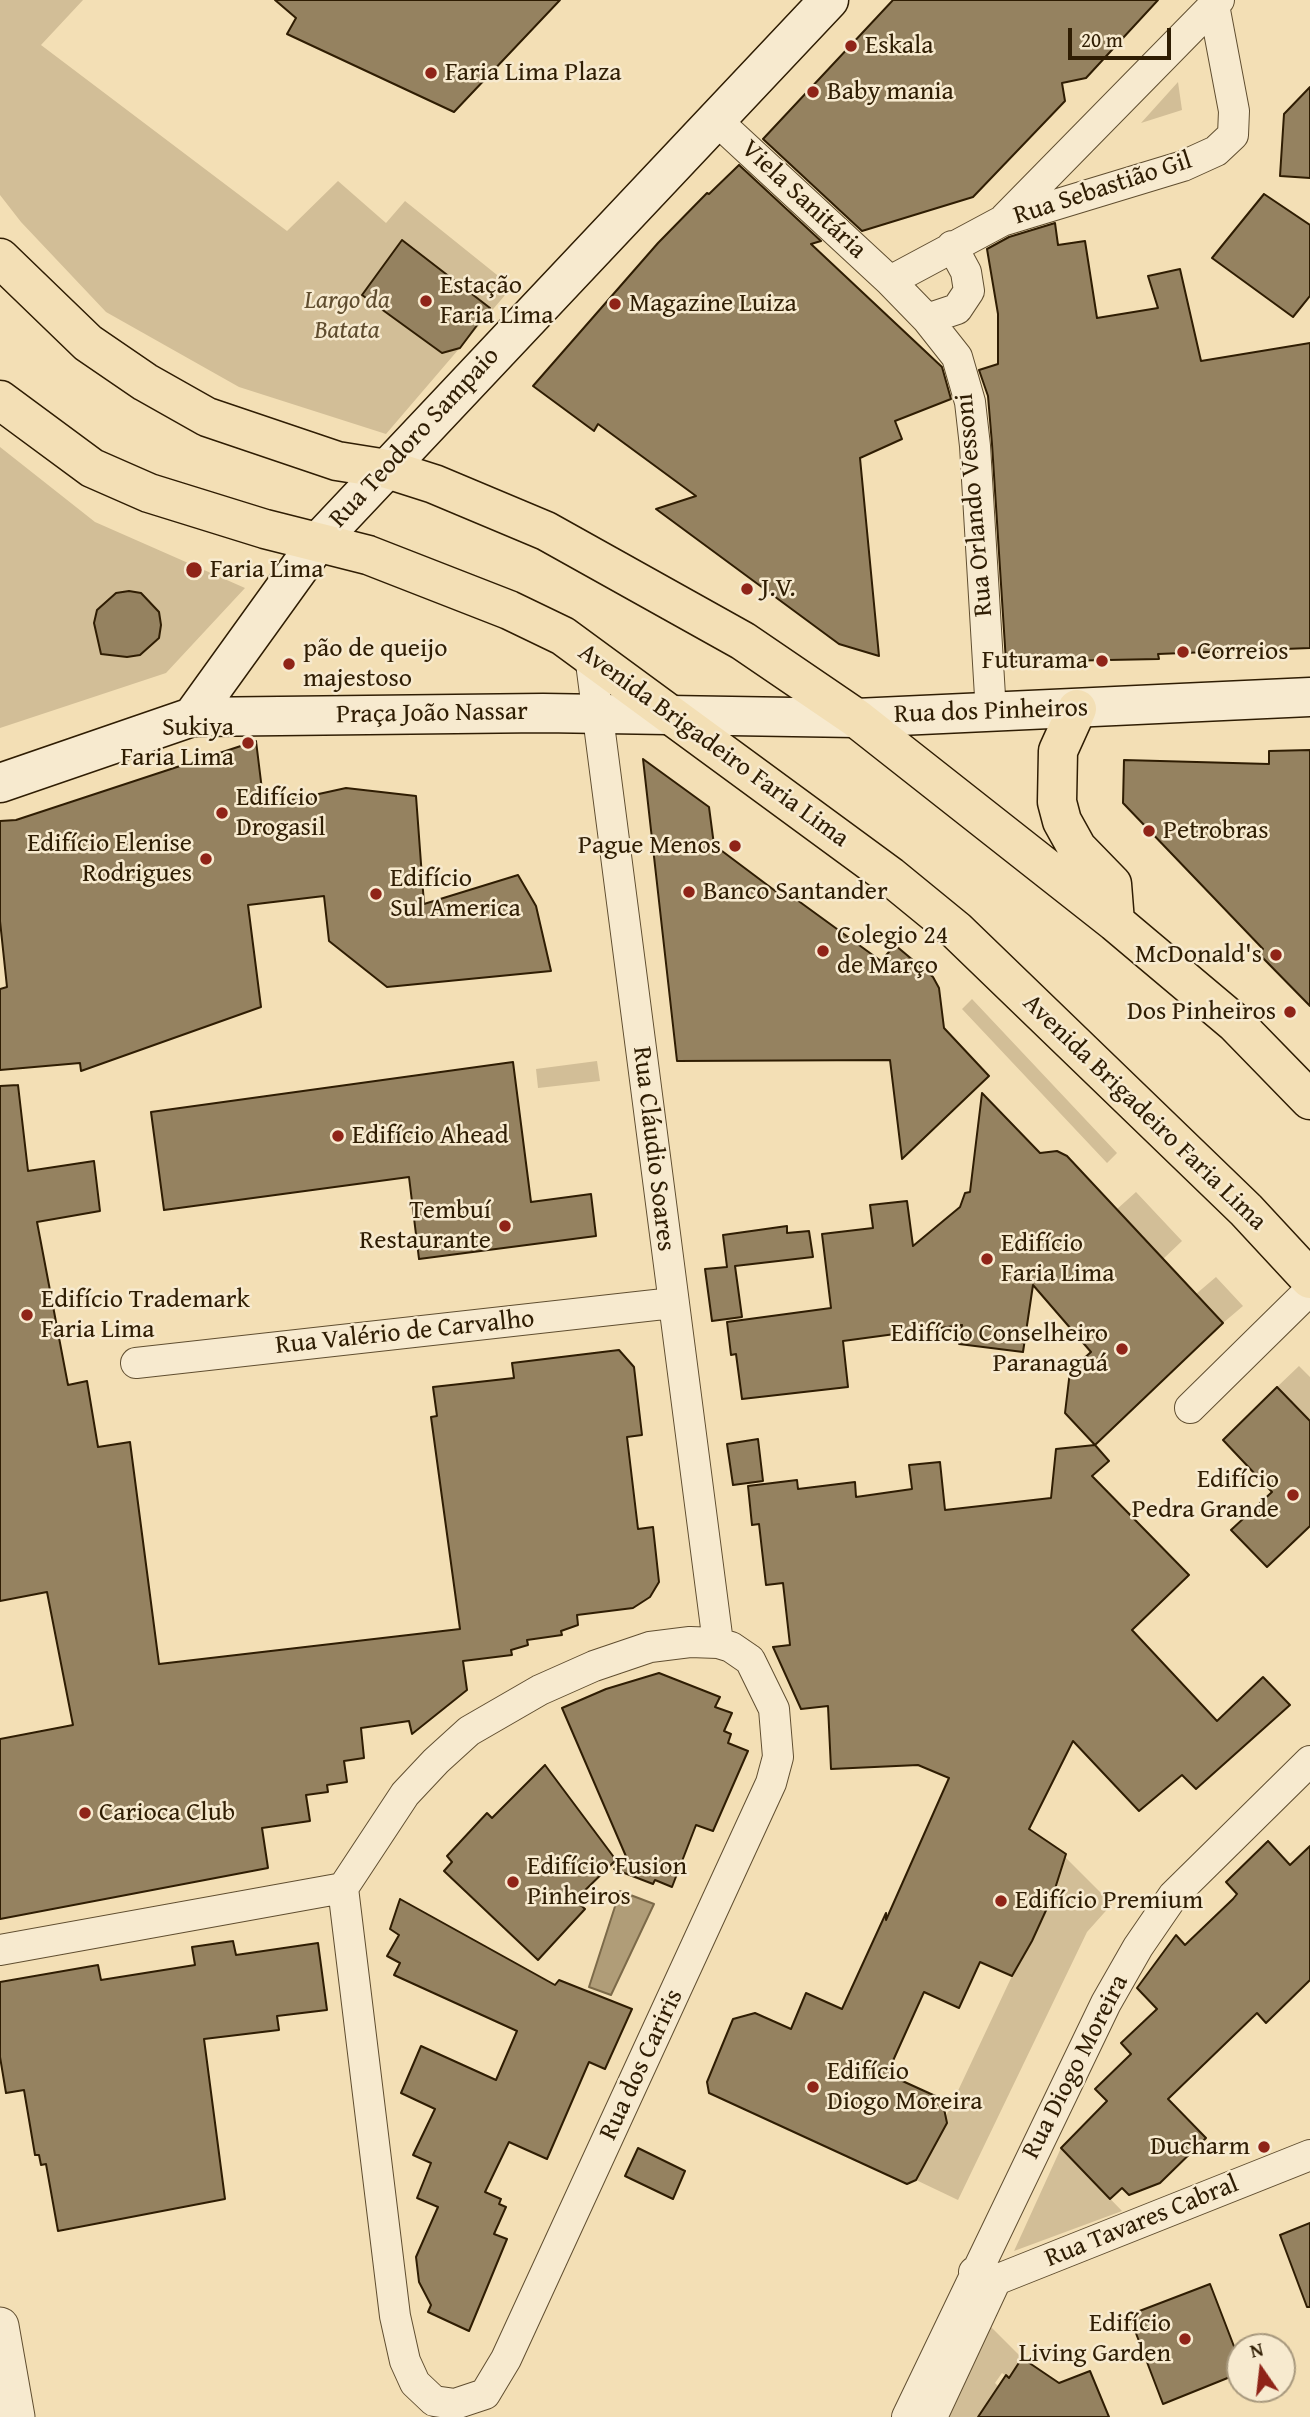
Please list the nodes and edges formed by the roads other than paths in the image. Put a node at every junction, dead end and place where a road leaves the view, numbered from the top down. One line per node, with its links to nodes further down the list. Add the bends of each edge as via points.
1 (829, 0): 3 (main road, Rua Teodoro Sampaio)
2 (1217, 3): 4 (street, Rua Sebastião Gil); 4 (street, Rua Sebastião Gil, via 1234,111 1233,135 1216,151 1183,166)
3 (716, 120): 7 (street, Viela Sanitária); 10 (main road, Rua Teodoro Sampaio)
4 (1002, 221): 5 (street, Rua Sebastião Gil)
5 (951, 246): 7 (street, Rua Sebastião Gil); 8 (street, via 966,272 969,291 957,309)
6 (0, 258): 10 (highway, via 88,343 196,411 337,461)
7 (890, 281): 8 (street, Rua Orlando Vessoni)
8 (927, 319): 15 (street, Rua Orlando Vessoni, via 957,357 970,402)
9 (0, 400): 11 (highway, Avenida Brigadeiro Faria Lima, via 103,473 196,510)
10 (387, 469): 11 (main road, Rua Teodoro Sampaio); 19 (highway, via 546,531 743,641)
11 (318, 542): 12 (highway, Avenida Brigadeiro Faria Lima, via 368,555 509,610 564,636); 18 (main road, Rua Teodoro Sampaio)
12 (590, 655): 16 (street, Rua Cláudio Soares); 17 (highway, Avenida Brigadeiro Faria Lima)
13 (1310, 697): 14 (main road, Rua dos Pinheiros)
14 (1077, 709): 15 (main road, Rua dos Pinheiros); 21 (highway, via 1058,751 1057,802 1077,848 1112,884)
15 (991, 713): 19 (main road, Rua dos Pinheiros)
16 (597, 714): 17 (main road, Praça João Nassar); 18 (main road, Praça João Nassar); 25 (street, Rua Cláudio Soares)
17 (672, 716): 19 (main road, Rua dos Pinheiros); 23 (highway, Avenida Brigadeiro Faria Lima, via 956,930 1246,1210)
18 (192, 717): 20 (main road)
19 (856, 718): 21 (highway)
20 (0, 783)
21 (1115, 922): 22 (highway, via 1235,1023)
22 (1310, 1100)
23 (1310, 1279)
24 (1310, 1290): 27 (street)
25 (673, 1303): 26 (street, Rua Valério de Carvalho); 28 (street, Rua Cláudio Soares)
26 (136, 1363)
27 (1190, 1408)
28 (718, 1643): 30 (street, Rua dos Cariris, via 650,1647 594,1666 540,1690 469,1731 405,1794); 30 (street, Rua dos Cariris, via 750,1660 774,1709 778,1757 771,1783 506,2359 485,2394 455,2404 435,2401 415,2384 395,2316)
29 (1310, 1761): 33 (street, Rua Diogo Moreira, via 1173,1896 1138,1947 1106,2003)
30 (343, 1888): 31 (street)
31 (0, 1950)
32 (1310, 2155): 33 (street, Rua Tavares Cabral)
33 (985, 2276): 36 (street, Rua Diogo Moreira); 37 (street, Rua Diogo Moreira)
34 (0, 2326): 35 (street)
35 (16, 2417)
36 (907, 2417)
37 (932, 2417)

